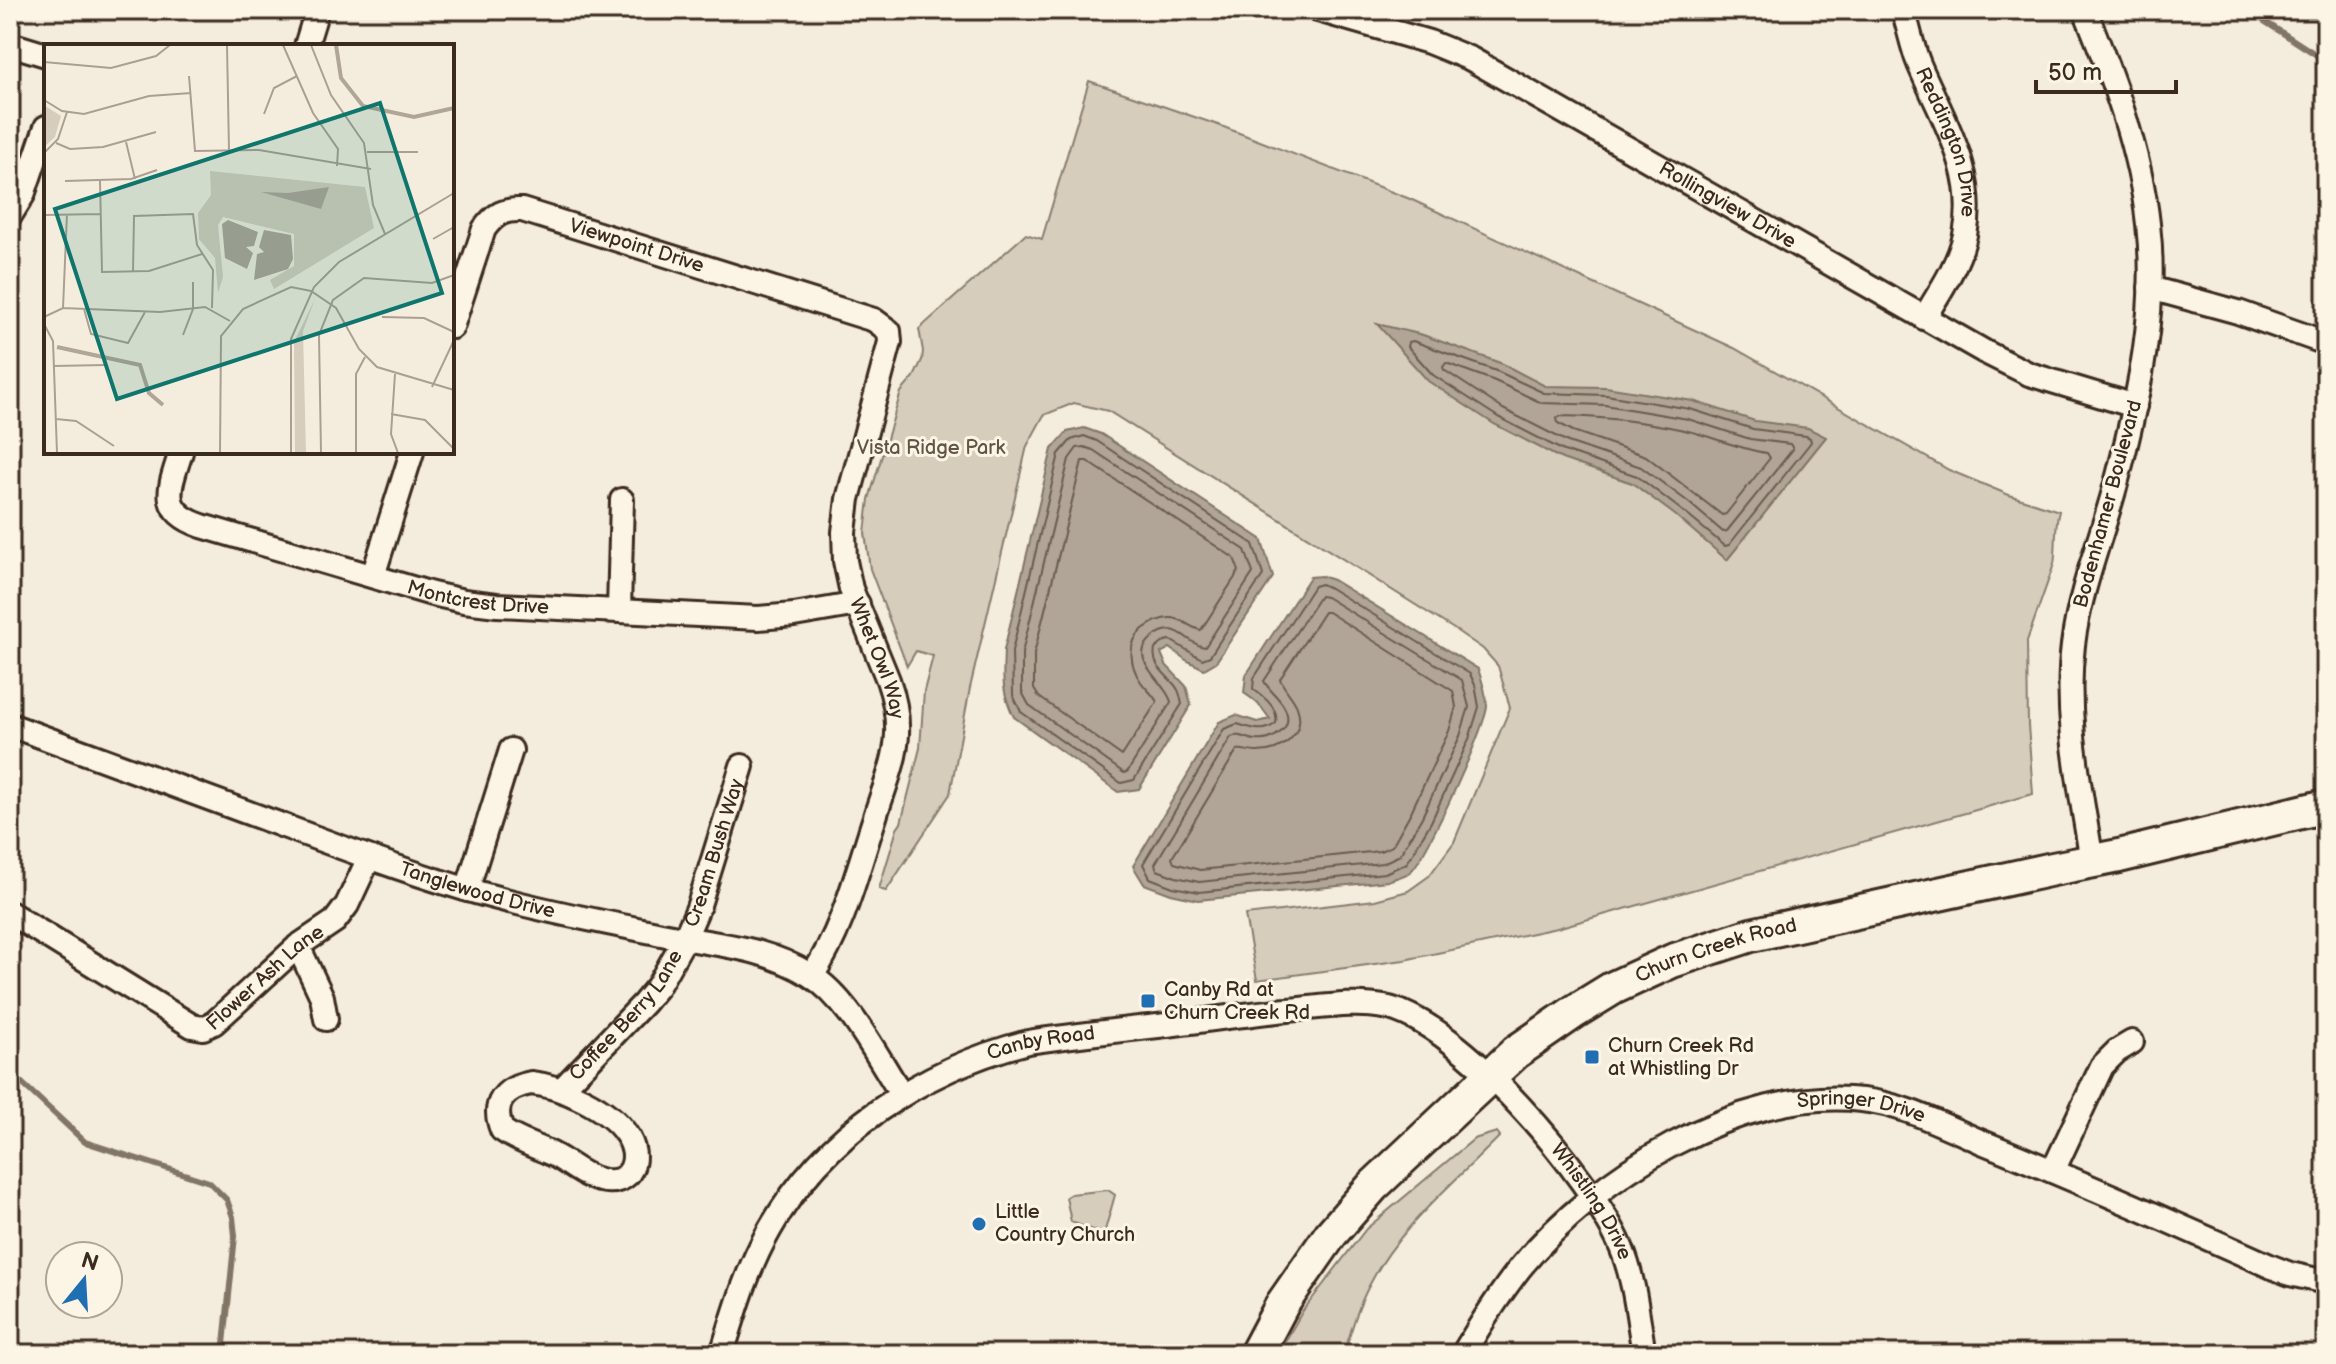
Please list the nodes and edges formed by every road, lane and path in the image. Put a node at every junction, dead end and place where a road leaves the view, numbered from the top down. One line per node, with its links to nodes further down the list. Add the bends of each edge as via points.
1 (317, 10): 6 (street)
2 (1318, 10): 11 (street, Rollingview Drive, via 1471,59)
3 (1903, 10): 11 (street, Reddington Drive, via 1918,60 1955,140 1968,208 1965,236)
4 (2085, 10): 10 (street, Bodenhamer Boulevard, via 2119,97 2142,184)
5 (10, 44): 7 (street)
6 (307, 44)
7 (44, 54)
8 (44, 133): 9 (street, via 23,195)
9 (10, 216)
10 (2150, 288): 14 (street); 15 (street, Bodenhamer Boulevard)
11 (1924, 318): 15 (street, Rollingview Drive, via 2029,374)
12 (454, 321): 13 (street, Viewpoint Drive, via 484,229 501,212 522,210 874,320)
13 (889, 331): 20 (street, Whet Owl Way, via 845,516 845,561)
14 (2326, 343)
15 (2135, 406): 27 (street, Bodenhamer Boulevard, via 2073,647 2074,758)
16 (180, 454): 19 (street, Montcrest Drive, via 169,496 180,516)
17 (411, 454): 19 (street)
18 (622, 500): 21 (street)
19 (373, 576): 21 (street, Montcrest Drive, via 481,604)
20 (858, 604): 21 (street, Montcrest Drive, via 758,618); 32 (street, Whet Owl Way, via 894,697 898,733 843,915)
21 (619, 609)
22 (10, 725): 26 (street, Tanglewood Drive)
23 (511, 750): 28 (street)
24 (742, 766): 30 (street, Cream Bush Way)
25 (2326, 806): 27 (main road, Churn Creek Road)
26 (369, 858): 28 (street, Tanglewood Drive); 31 (street, Flower Ash Lane, via 341,914)
27 (2092, 862): 35 (main road, Churn Creek Road, via 1787,927 1692,954 1613,988 1516,1052)
28 (467, 890): 30 (street, Tanglewood Drive)
29 (10, 913): 31 (street, Flower Ash Lane, via 196,1028 214,1023)
30 (685, 938): 32 (street, Tanglewood Drive, via 768,954); 36 (street, Coffee Berry Lane, via 658,986)
31 (298, 946): 33 (street, via 322,997)
32 (812, 976): 37 (street, Tanglewood Drive, via 854,1021)
33 (326, 1019)
34 (2132, 1042): 38 (street, via 2102,1066)
35 (1490, 1076): 37 (street, Canby Road, via 1417,1019 1369,1005 1251,1013 1028,1042 960,1065); 39 (street, Whistling Drive); 42 (main road, Churn Creek Road, via 1341,1222 1283,1303)
36 (562, 1089): 36 (street, Coffee Berry Lane, via 531,1083 511,1089 499,1105 502,1130 591,1177 619,1180 634,1162 625,1132)
37 (902, 1095): 41 (street, Canby Road, via 833,1148 787,1201 742,1289)
38 (2053, 1171): 39 (street, Springer Drive, via 1889,1105 1808,1099 1743,1114 1701,1131 1664,1149); 40 (street, Springer Drive, via 2272,1267)
39 (1594, 1198): 43 (street, Springer Drive, via 1521,1268); 44 (street, Whistling Drive, via 1626,1261)
40 (2326, 1282)
41 (722, 1354)
42 (1256, 1354)
43 (1463, 1354)
44 (1644, 1354)

